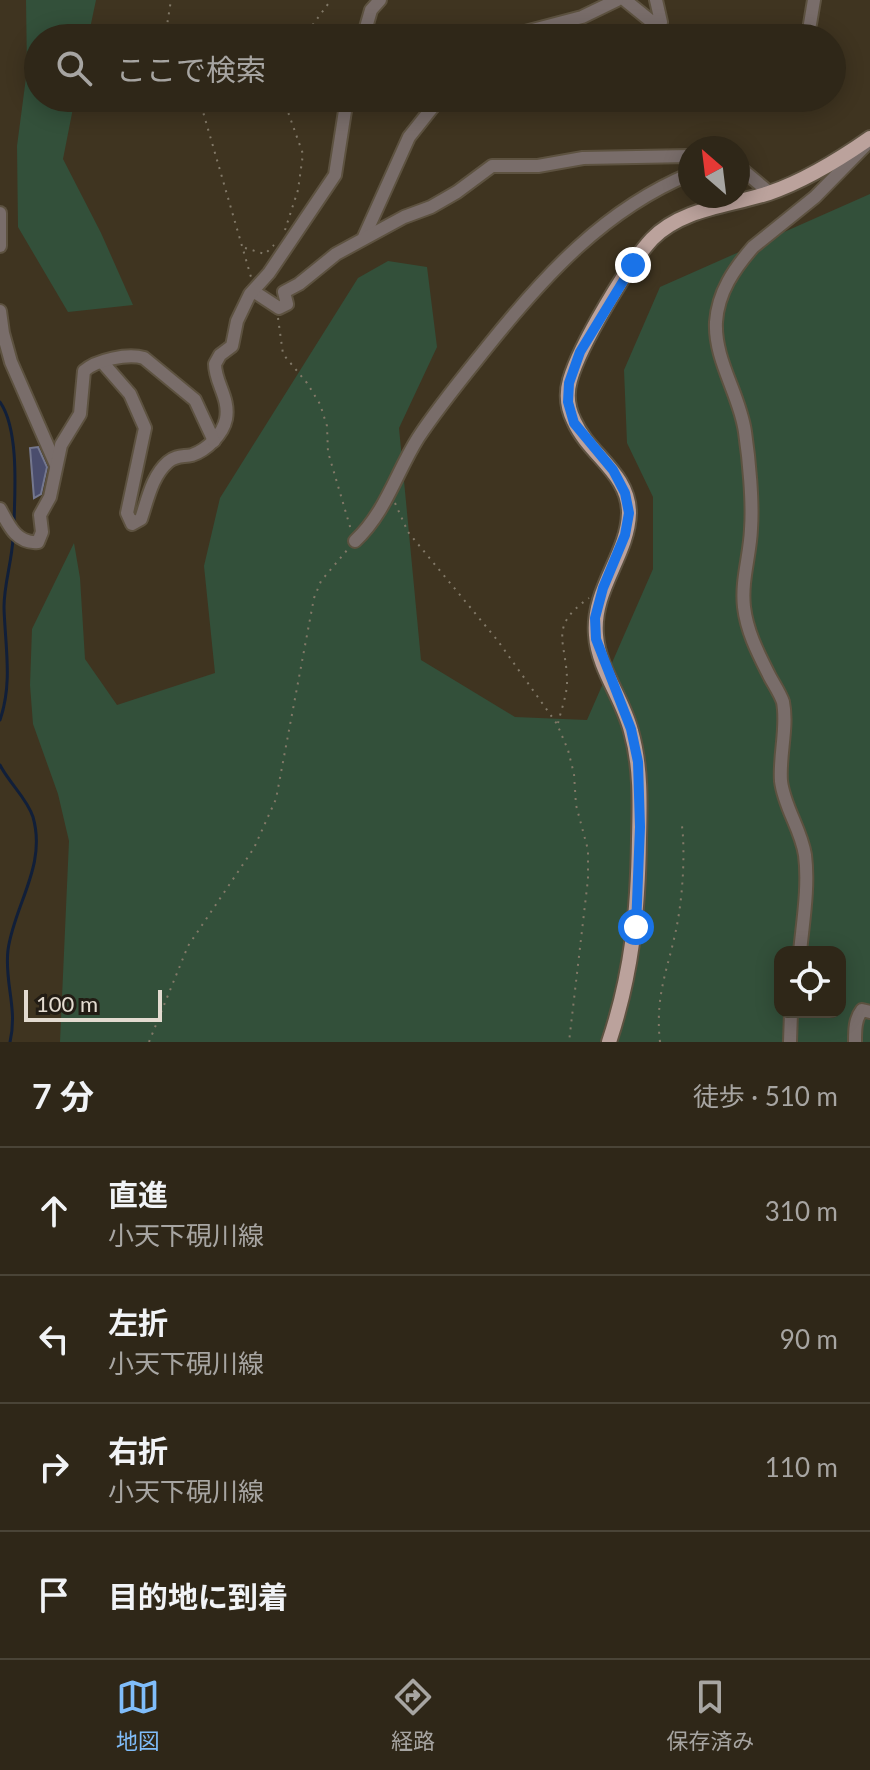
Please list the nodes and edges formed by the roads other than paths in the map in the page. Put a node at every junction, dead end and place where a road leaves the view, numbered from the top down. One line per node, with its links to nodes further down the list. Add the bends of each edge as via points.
1 (380, 0): 6 (street)
2 (617, 0): 7 (street)
3 (625, 0): 8 (street)
4 (656, 0): 9 (street, via 662,15)
5 (814, 0): 10 (street)
6 (367, 24)
7 (555, 24)
8 (655, 24)
9 (659, 24)
10 (810, 24)
11 (345, 112): 23 (street, via 335,175)
12 (429, 112): 21 (street, via 409,137)
13 (870, 140): 19 (main road); 30 (street, via 842,172 742,260 721,295 716,322 720,354 743,414 748,451 751,526 744,609 753,644 782,701 781,779 805,855)
14 (678, 158): 21 (street, via 583,158 538,166 492,166 431,207)
15 (678, 170): 18 (street)
16 (750, 176): 19 (street)
17 (678, 180): 18 (street)
18 (662, 187): 29 (street, via 577,246 538,284 454,388 417,440 384,507)
19 (770, 193): 33 (main road, via 681,219 653,238 580,352 569,383 574,423 613,470 629,513 595,618 596,639 631,729 638,762 636,927)
20 (0, 213): 22 (street)
21 (364, 237): 23 (street, via 284,292 287,304 279,308)
22 (0, 246)
23 (253, 291): 26 (street, via 237,321 232,346 215,364 227,408)
24 (0, 311): 27 (street, via 11,362)
25 (103, 363): 26 (street, via 133,355 144,358 195,400); 26 (street, via 130,394 145,428 127,513 132,524 141,519 152,484 169,462 194,455); 27 (street, via 84,371 80,414)
26 (214, 441)
27 (56, 465): 28 (street, via 50,497 40,515 38,542 16,535)
28 (0, 509)
29 (355, 541)
30 (801, 946)
31 (870, 1012): 35 (street, via 859,1014)
32 (791, 1018): 34 (street)
33 (609, 1042)
34 (790, 1042)
35 (855, 1042)

